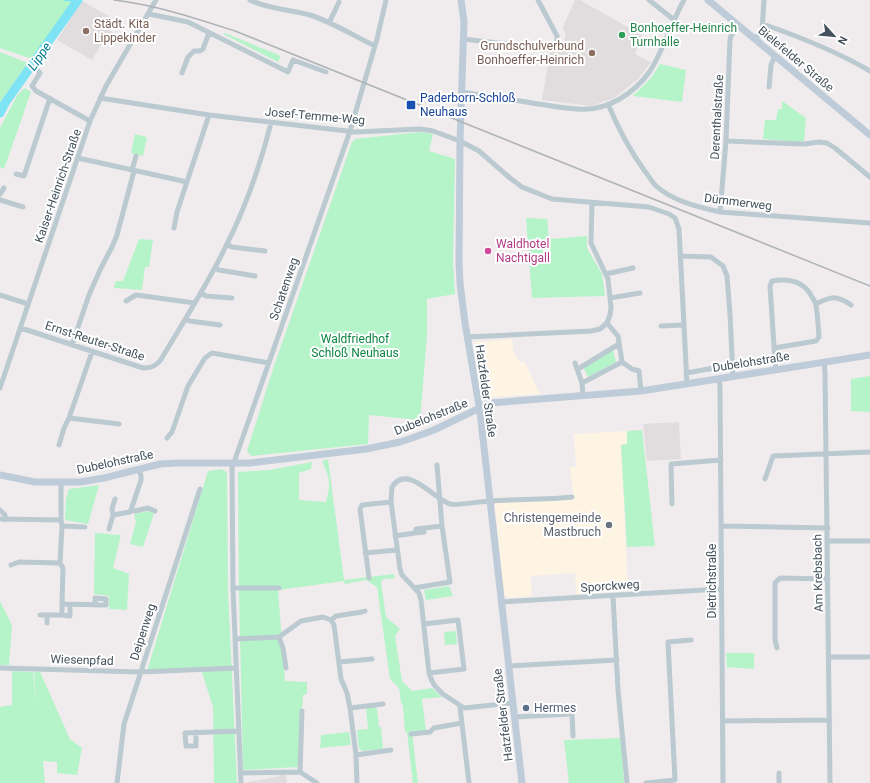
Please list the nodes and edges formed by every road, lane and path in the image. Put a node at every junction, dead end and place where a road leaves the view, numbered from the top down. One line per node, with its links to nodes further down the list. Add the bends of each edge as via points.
1 (156, 0): 11 (street, Kaiser-Heinrich-Straße)
2 (250, 0): 13 (street, via 272,9 309,15)
3 (386, 0): 19 (street, Schatenweg)
4 (461, 0): 17 (main road, Hatzfelder Straße)
5 (538, 0): 17 (street, via 557,36 553,49)
6 (649, 0): 12 (street)
7 (684, 0): 12 (street)
8 (708, 0): 15 (main road, Bielefelder Straße)
9 (764, 0): 14 (street)
10 (339, 2): 13 (street)
11 (149, 14): 16 (street, via 188,22); 28 (street, Kaiser-Heinrich-Straße)
12 (673, 19): 29 (street, via 663,48 644,78 631,92)
13 (329, 23): 19 (street)
14 (763, 24): 18 (street); 22 (street, via 801,37)
15 (738, 26): 18 (main road, Bielefelder Straße); 36 (street, Derenthalstraße, via 730,40)
16 (209, 33): 23 (street, via 288,72 293,60); 24 (street, via 202,50 194,51 188,57)
17 (463, 39): 26 (main road, Hatzfelder Straße)
18 (755, 39): 20 (main road, Bielefelder Straße)
19 (375, 46): 33 (street, Schatenweg)
20 (775, 56): 25 (street); 34 (main road, Bielefelder Straße)
21 (36, 68): 27 (street, via 40,73 32,86)
22 (869, 69)
23 (326, 72)
24 (182, 73)
25 (768, 86)
26 (462, 92): 29 (street, via 579,110); 35 (main road, Hatzfelder Straße)
27 (50, 98): 31 (street); 40 (street, via 24,176)
28 (100, 98): 30 (street, Josef-Temme-Weg); 31 (street, Kaiser-Heinrich-Straße)
29 (608, 104): 48 (street, Dümmerweg, via 629,148 655,184 666,193 693,206)
30 (209, 115): 32 (street, Josef-Temme-Weg); 42 (street)
31 (90, 121): 38 (street, Kaiser-Heinrich-Straße)
32 (271, 123): 33 (street, Josef-Temme-Weg); 51 (street, Ernst-Reuter-Straße, via 260,164)
33 (350, 131): 35 (street, Josef-Temme-Weg, via 420,129); 82 (street, Schatenweg)
34 (870, 135)
35 (460, 141): 46 (street, Josef-Temme-Weg, via 479,151 510,178 530,191 552,199); 74 (main road, Hatzfelder Straße, via 459,262)
36 (726, 141): 41 (street, via 827,143); 48 (street, Derenthalstraße)
37 (136, 156): 39 (street)
38 (78, 158): 39 (street); 65 (street, Kaiser-Heinrich-Straße)
39 (133, 171): 42 (street); 76 (street, via 117,235 89,294)
40 (16, 174)
41 (870, 177)
42 (187, 182): 50 (street)
43 (4, 188): 44 (street)
44 (0, 194)
45 (0, 200): 47 (street)
46 (592, 202): 53 (street, Josef-Temme-Weg, via 649,207 669,214 675,218 679,229); 56 (street, via 590,243)
47 (23, 207)
48 (720, 212): 49 (street, Dümmerweg)
49 (870, 224)
50 (174, 228)
51 (227, 244): 52 (street, via 232,247); 54 (street, Ernst-Reuter-Straße)
52 (265, 251)
53 (681, 256): 71 (street); 84 (street, via 711,257 723,266 727,276)
54 (215, 268): 57 (street); 58 (street, Ernst-Reuter-Straße)
55 (633, 268): 56 (street)
56 (606, 274): 62 (street)
57 (255, 276)
58 (201, 293): 61 (street, via 206,296); 64 (street, Ernst-Reuter-Straße)
59 (640, 293): 62 (street)
60 (0, 295): 65 (street)
61 (232, 298)
62 (610, 298): 69 (street, via 610,315)
63 (126, 301): 64 (street, via 136,295)
64 (195, 303): 68 (street, Ernst-Reuter-Straße)
65 (28, 304): 73 (street, Kaiser-Heinrich-Straße)
66 (816, 304): 67 (street, via 836,297); 77 (street, via 819,338 816,341); 77 (street, via 810,293 800,284 792,280 772,281 770,286)
67 (852, 305)
68 (186, 319): 70 (street); 78 (street, Ernst-Reuter-Straße, via 160,362 150,368)
69 (607, 323): 74 (street, via 600,329 591,331); 75 (street, via 618,336)
70 (220, 325)
71 (683, 325): 72 (street); 87 (street)
72 (661, 326)
73 (21, 328): 76 (street, Ernst-Reuter-Straße); 92 (street, Kaiser-Heinrich-Straße)
74 (467, 337): 95 (main road, Hatzfelder Straße)
75 (619, 344): 80 (street); 85 (street)
76 (72, 345): 78 (street, Ernst-Reuter-Straße)
77 (774, 348): 86 (street)
78 (92, 352): 96 (street)
79 (870, 354): 81 (main road, Dubelohstraße)
80 (622, 362): 90 (street); 93 (street, via 640,371)
81 (824, 362): 86 (main road, Dubelohstraße); 101 (street, Am Krebsbach)
82 (269, 363): 98 (street, via 212,353 209,355 188,386 172,432); 103 (street, Schatenweg)
83 (575, 363): 85 (street)
84 (732, 365): 87 (street); 88 (street)
85 (578, 369): 90 (street)
86 (776, 370): 88 (main road, Dubelohstraße)
87 (686, 373): 91 (street)
88 (733, 377): 89 (main road, Dubelohstraße)
89 (719, 379): 91 (main road, Dubelohstraße); 102 (street, Dietrichstraße)
90 (582, 383): 94 (street)
91 (687, 384): 93 (main road, Dubelohstraße)
92 (0, 388)
93 (641, 391): 94 (main road, Dubelohstraße)
94 (583, 396): 95 (main road, Dubelohstraße, via 494,403)
95 (479, 409): 103 (main road, Dubelohstraße, via 418,436 389,445 318,456); 113 (main road, Hatzfelder Straße)
96 (69, 418): 97 (street); 99 (street)
97 (119, 424)
98 (167, 438)
99 (59, 445)
100 (870, 452): 101 (street)
101 (827, 454): 107 (street, via 774,456); 125 (street, Am Krebsbach)
102 (721, 460): 115 (street, via 671,464); 123 (street, Dietrichstraße)
103 (234, 464): 105 (main road, Dubelohstraße, via 178,463); 136 (street, Schatenweg)
104 (437, 465): 112 (street)
105 (138, 469): 108 (main road, Dubelohstraße, via 91,480); 117 (street, via 141,476)
106 (0, 475): 108 (main road, Dubelohstraße, via 34,482)
107 (765, 478)
108 (62, 483): 121 (street)
109 (200, 489): 165 (street, Deipenweg)
110 (572, 497): 113 (street)
111 (115, 499): 119 (street)
112 (440, 499): 113 (street, via 451,504); 114 (street, via 422,484 404,480 398,481 392,487); 122 (street)
113 (489, 501): 141 (main road, Hatzfelder Straße)
114 (392, 502): 127 (street); 131 (street, via 362,505 360,509)
115 (672, 504)
116 (0, 510): 120 (street, via 5,515)
117 (131, 510): 118 (street, via 148,508); 119 (street)
118 (155, 511)
119 (113, 515): 126 (street)
120 (3, 519): 121 (street)
121 (61, 523): 124 (street); 132 (street)
122 (442, 526): 127 (street, via 416,529 415,533); 138 (street, via 450,582)
123 (722, 526): 125 (street); 139 (street, Dietrichstraße)
124 (85, 528)
125 (828, 528): 128 (street, Am Krebsbach)
126 (109, 529)
127 (395, 536): 130 (street)
128 (828, 541): 129 (street); 135 (street, Am Krebsbach)
129 (870, 541)
130 (397, 550): 131 (street); 138 (street, via 402,576)
131 (365, 553): 134 (street)
132 (60, 562): 133 (street, via 20,562); 142 (street, via 63,568)
133 (11, 565)
134 (369, 578)
135 (828, 579): 155 (street, via 780,578 775,583); 156 (street, Am Krebsbach)
136 (233, 588): 137 (street); 153 (street, Schatenweg)
137 (279, 588)
138 (414, 588): 151 (street, via 421,600)
139 (721, 589): 140 (street, Sporckweg); 176 (street, Dietrichstraße)
140 (613, 596): 141 (street, Sporckweg); 159 (street)
141 (501, 602): 161 (main road, Hatzfelder Straße)
142 (62, 604): 143 (street); 148 (street)
143 (70, 605): 144 (street); 148 (street, via 70,616)
144 (94, 605)
145 (366, 611): 149 (street, via 336,616)
146 (40, 615): 147 (street)
147 (47, 615): 148 (street); 150 (street)
148 (62, 615)
149 (331, 620): 152 (street, via 323,617 301,621); 160 (street, via 334,625)
150 (47, 622)
151 (424, 624): 166 (street); 166 (street, via 458,620 464,670)
152 (279, 637): 153 (street); 164 (street)
153 (235, 639): 163 (street, Schatenweg)
154 (691, 640): 194 (street, via 666,642 676,780)
155 (777, 648)
156 (829, 656): 157 (street); 175 (street, Am Krebsbach)
157 (870, 657)
158 (372, 659): 160 (street)
159 (617, 660): 161 (street); 193 (street)
160 (339, 662): 171 (street, via 341,679)
161 (508, 666): 167 (main road, Hatzfelder Straße)
162 (0, 668): 165 (street, Wiesenpfad)
163 (236, 668): 165 (street, Wiesenpfad); 178 (street, Schatenweg)
164 (286, 668)
165 (140, 672): 187 (street, Deipenweg, via 124,724)
166 (429, 673): 169 (street, via 435,686)
167 (512, 703): 169 (street, via 468,709); 174 (main road, Hatzfelder Straße)
168 (383, 704): 171 (street)
169 (460, 706): 177 (street)
170 (572, 707): 173 (street)
171 (350, 708): 183 (street)
172 (302, 711): 184 (street)
173 (572, 714): 174 (street); 181 (street)
174 (514, 716): 192 (main road, Hatzfelder Straße)
175 (830, 720): 176 (street); 197 (street, Am Krebsbach)
176 (723, 721): 195 (street, Dietrichstraße)
177 (462, 723): 180 (street, via 434,728 430,732); 191 (street)
178 (239, 731): 179 (street); 185 (street, Schatenweg)
179 (196, 732)
180 (411, 734)
181 (573, 736)
182 (391, 750): 183 (street)
183 (356, 755): 190 (street)
184 (300, 772): 185 (street); 189 (street)
185 (240, 773): 188 (street, Schatenweg)
186 (779, 773): 196 (street)
187 (117, 783)
188 (241, 783)
189 (318, 783)
190 (357, 783)
191 (469, 783)
192 (522, 783)
193 (627, 783)
194 (646, 783)
195 (723, 783)
196 (779, 783)
197 (830, 783)

